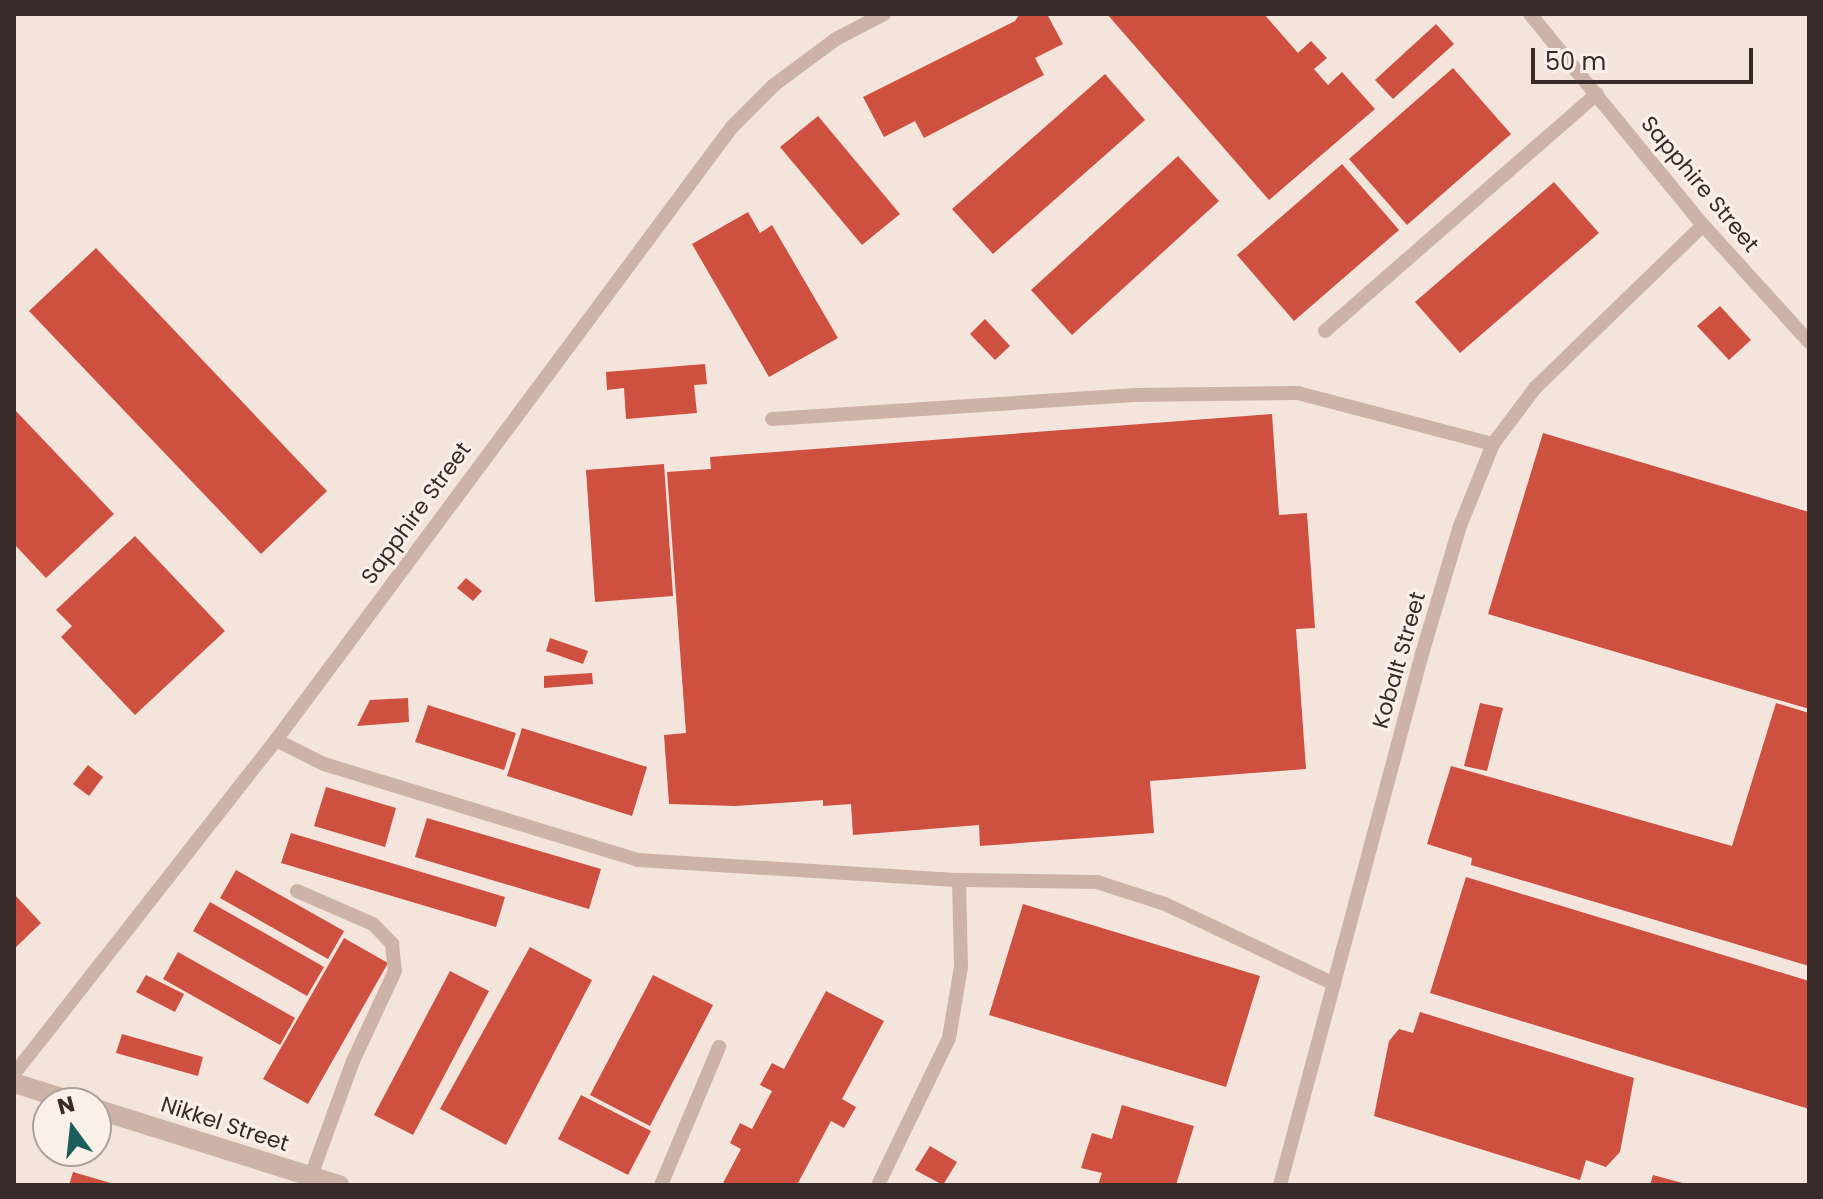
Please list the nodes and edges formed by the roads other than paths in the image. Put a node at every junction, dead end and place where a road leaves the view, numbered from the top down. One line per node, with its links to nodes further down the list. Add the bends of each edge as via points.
1 (884, 14): 9 (lane, Sapphire Street, via 823,48 774,85 732,127)
2 (1530, 14): 3 (lane, Sapphire Street)
3 (1597, 94): 4 (lane, Sapphire Street); 5 (lane)
4 (1703, 225): 6 (lane, Sapphire Street); 8 (lane, Kobalt Street, via 1535,388)
5 (1325, 331)
6 (1809, 342)
7 (772, 419): 8 (lane, via 1134,395 1298,393)
8 (1493, 444): 12 (lane, Kobalt Street, via 1460,526 1422,654)
9 (276, 740): 10 (lane, via 324,764 638,860); 14 (lane, Sapphire Street)
10 (959, 880): 12 (lane, via 1097,882 1165,904); 19 (lane, via 961,967 949,1038)
11 (297, 891): 16 (lane, via 373,924 392,944 395,971 353,1061)
12 (1334, 984): 20 (lane, Kobalt Street)
13 (719, 1047): 18 (lane)
14 (14, 1074)
15 (112, 1114): 16 (street, Nikkel Street)
16 (311, 1176): 17 (street, Nikkel Street)
17 (339, 1185)
18 (661, 1185)
19 (878, 1185)
20 (1280, 1185)

